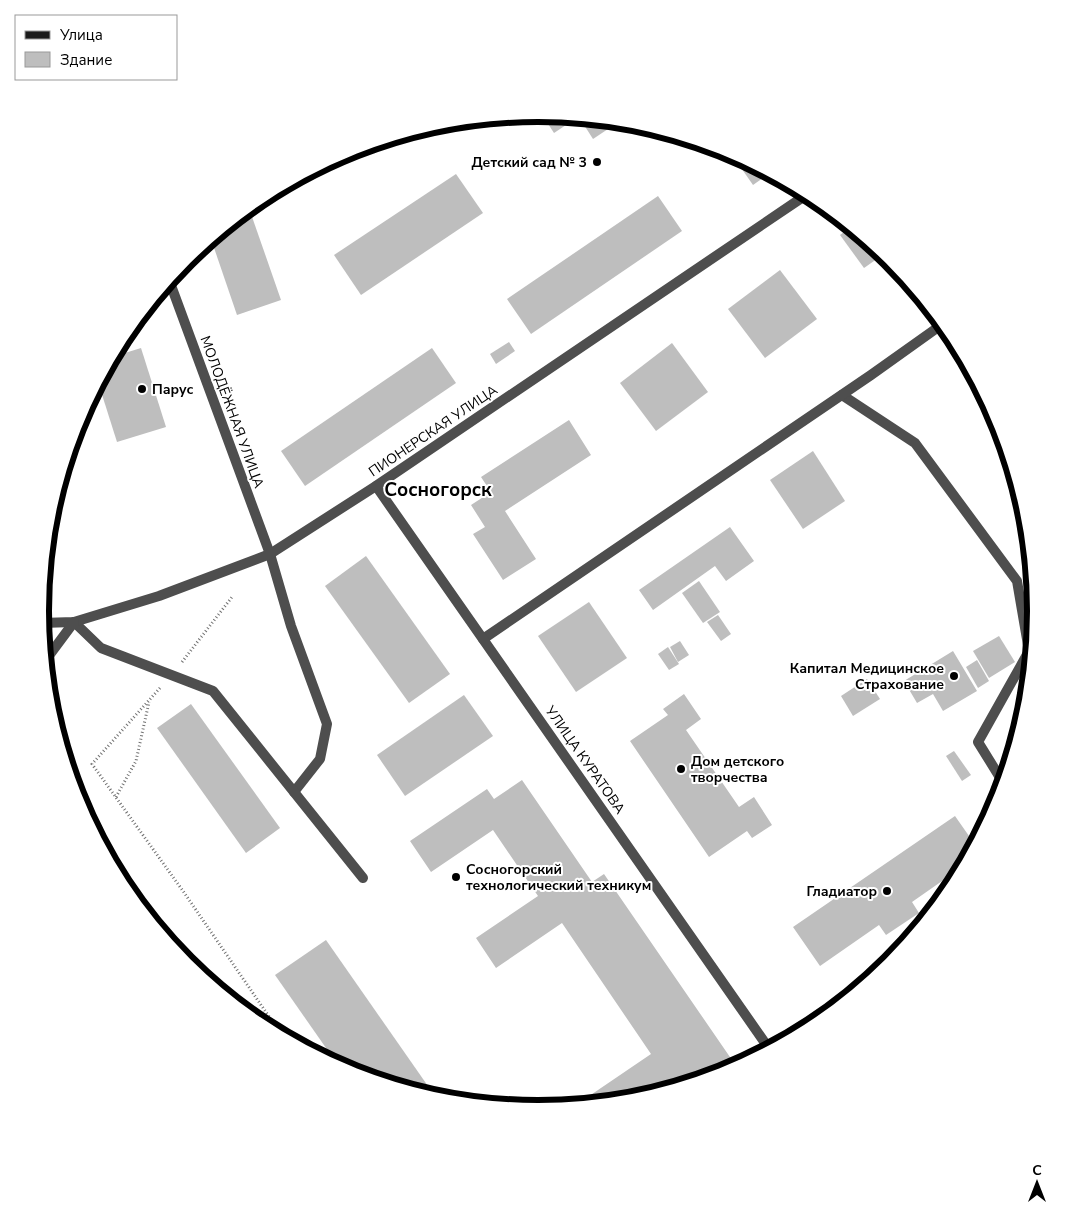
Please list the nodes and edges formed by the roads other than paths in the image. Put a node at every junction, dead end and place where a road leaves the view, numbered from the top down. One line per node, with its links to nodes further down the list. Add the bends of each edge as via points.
1 (801, 198): 5 (street, ПИОНЕРСКАЯ УЛИЦА)
2 (172, 287): 6 (street, МОЛОДЁЖНАЯ УЛИЦА)
3 (938, 328): 4 (street)
4 (842, 395): 9 (street); 10 (street, via 915,443 1017,581)
5 (376, 486): 6 (street, ПИОНЕРСКАЯ УЛИЦА); 9 (street, УЛИЦА КУРАТОВА)
6 (270, 554): 7 (street, ПИОНЕРСКАЯ УЛИЦА, via 159,596); 14 (street, МОЛОДЁЖНАЯ УЛИЦА, via 291,626 328,724 320,759)
7 (74, 622): 8 (street, ПИОНЕРСКАЯ УЛИЦА); 11 (street); 14 (street, via 101,648 213,691)
8 (49, 623)
9 (483, 639): 16 (street, УЛИЦА КУРАТОВА)
10 (1027, 641)
11 (51, 653)
12 (1026, 658): 13 (street, via 978,742)
13 (999, 776)
14 (294, 792): 15 (street)
15 (363, 878)
16 (766, 1045)

